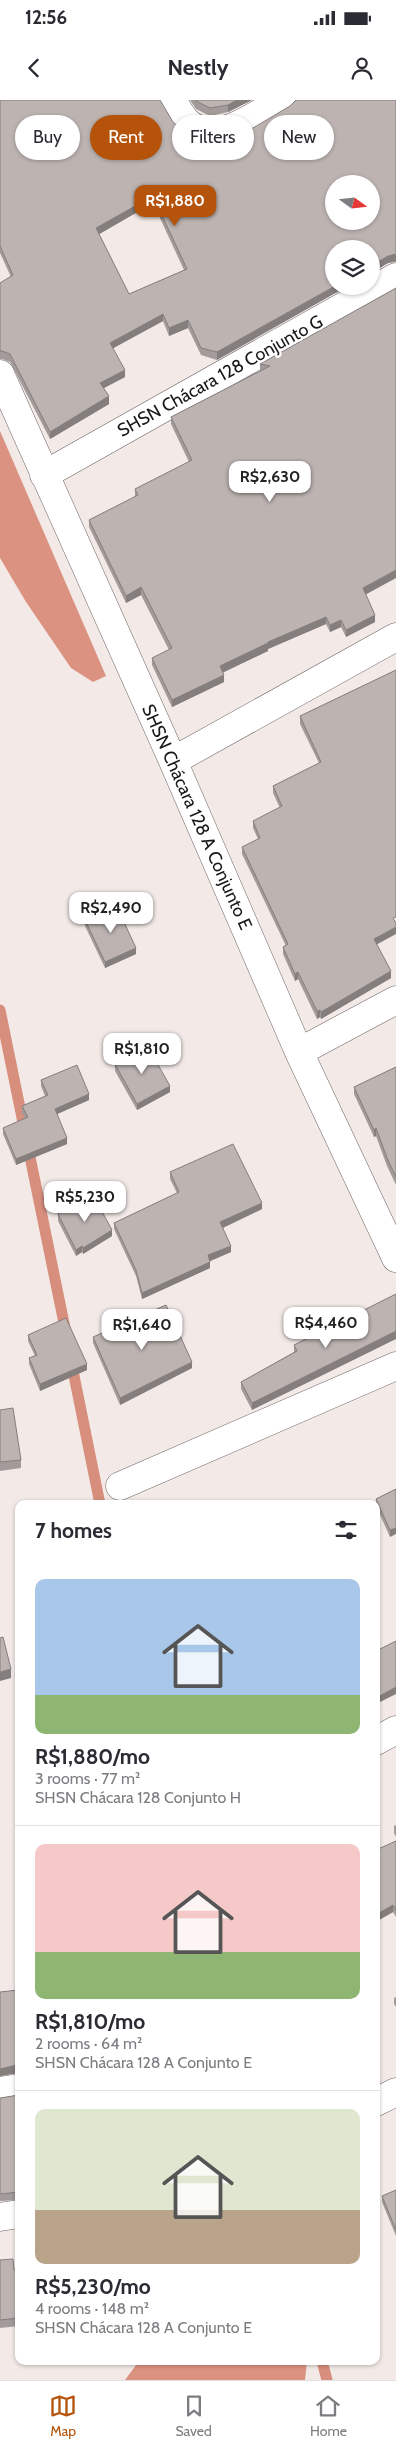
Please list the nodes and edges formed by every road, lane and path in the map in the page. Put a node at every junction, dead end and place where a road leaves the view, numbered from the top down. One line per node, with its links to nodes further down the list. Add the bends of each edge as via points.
1 (172, 100): 2 (street, via 185,120 202,132 217,133)
2 (282, 100)
3 (396, 277): 5 (street, SHSN Chácara 128 Conjunto G)
4 (0, 374): 5 (street, SHSN Chácara 128 A Conjunto E)
5 (44, 476): 7 (street, SHSN Chácara 128 A Conjunto E)
6 (396, 637): 7 (street)
7 (173, 761): 9 (street, SHSN Chácara 128 A Conjunto E)
8 (396, 1000): 9 (street)
9 (299, 1052): 10 (street, SHSN Chácara 128 A Conjunto E)
10 (396, 1258)
11 (396, 1366): 12 (street)
12 (120, 1486)
13 (396, 1730): 14 (street)
14 (380, 1739)
15 (15, 2089): 16 (street)
16 (0, 2091)
17 (396, 2092): 18 (street)
18 (380, 2100)
19 (15, 2215): 20 (street)
20 (0, 2217)

